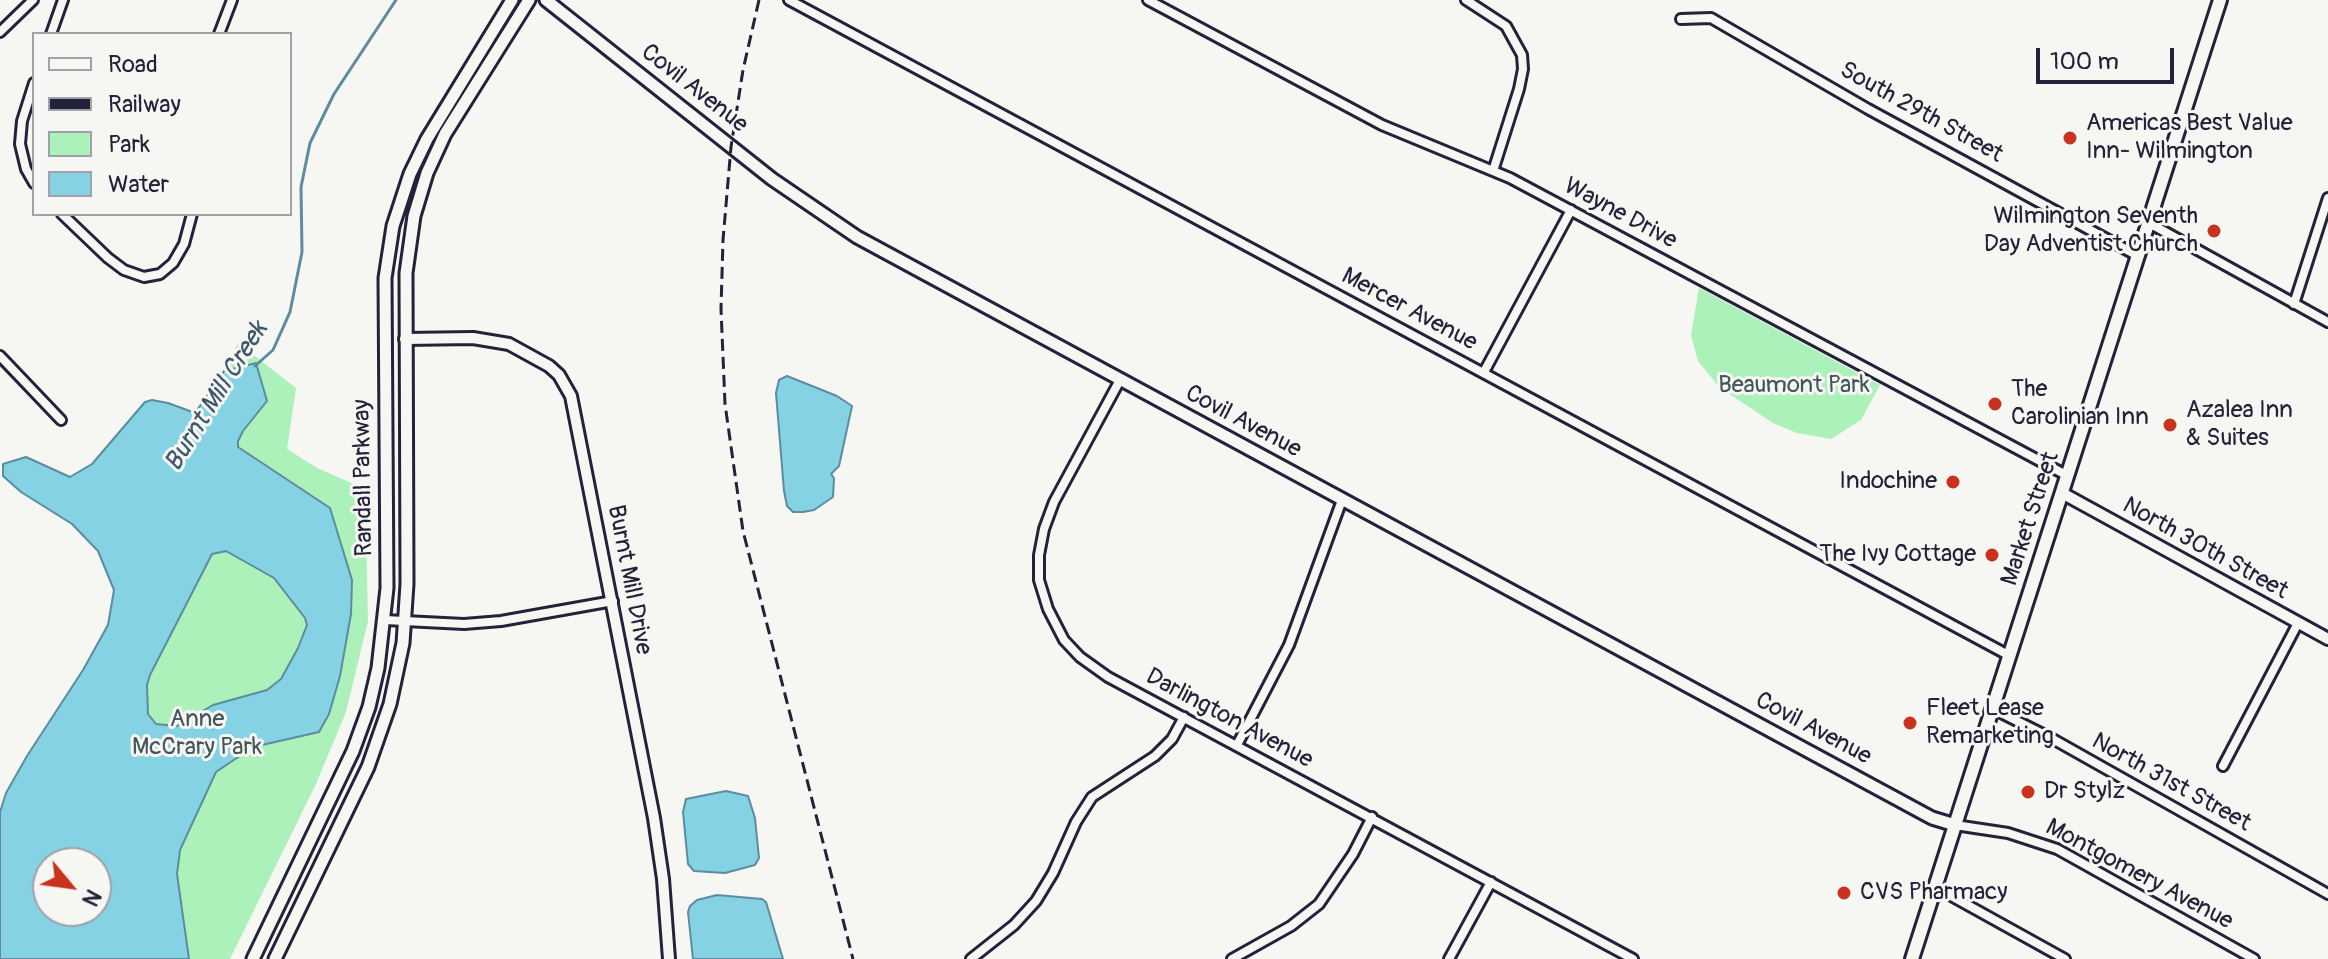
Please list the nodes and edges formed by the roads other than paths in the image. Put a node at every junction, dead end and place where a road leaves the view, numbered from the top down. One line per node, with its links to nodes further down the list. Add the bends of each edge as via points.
1 (33, 0): 12 (street)
2 (63, 0): 13 (street)
3 (232, 0): 14 (street)
4 (512, 0): 26 (main road, Randall Parkway, via 410,174 389,244)
5 (529, 0): 27 (main road, Randall Parkway, via 445,134 427,173 407,254)
6 (546, 0): 30 (main road, Covil Avenue, via 835,223)
7 (789, 0): 29 (street, Mercer Avenue)
8 (1148, 0): 16 (street, Wayne Drive, via 1382,125)
9 (1466, 0): 16 (street, via 1506,26 1522,55 1519,89)
10 (2220, 0): 22 (main road, Market Street)
11 (1681, 19): 23 (street, South 29th Street, via 1711,18)
12 (0, 32)
13 (52, 32)
14 (220, 32)
15 (32, 89): 17 (street, via 20,144)
16 (1493, 171): 19 (street, Wayne Drive)
17 (32, 180)
18 (2328, 198): 24 (street)
19 (1571, 210): 29 (street); 32 (street, Wayne Drive)
20 (64, 216): 21 (street, via 108,258 144,277 160,274 173,263)
21 (191, 216)
22 (2149, 223): 23 (main road, Market Street); 24 (street)
23 (2138, 256): 32 (main road, Market Street)
24 (2294, 304): 25 (street)
25 (2328, 322)
26 (385, 339): 27 (street); 36 (main road, Randall Parkway)
27 (405, 339): 35 (street, Burnt Mill Drive, via 499,341 537,357 559,375 575,408); 37 (main road, Randall Parkway)
28 (0, 356): 31 (street)
29 (1484, 372): 40 (street, Mercer Avenue)
30 (1120, 380): 34 (main road, Covil Avenue); 42 (street, Darlington Avenue, via 1054,502 1044,529 1039,580 1064,640 1080,657)
31 (61, 420)
32 (2068, 476): 33 (main road, Market Street)
33 (2062, 493): 38 (street, North 30th Street); 40 (main road, Market Street)
34 (1342, 500): 43 (street, via 1289,645); 46 (main road, Covil Avenue, via 1918,811)
35 (613, 601): 37 (street, via 501,621); 52 (street, Burnt Mill Drive, via 654,818)
36 (385, 620): 37 (street); 50 (main road, Randall Parkway, via 373,691 358,739)
37 (406, 620): 51 (main road, Randall Parkway, via 395,687 376,747)
38 (2298, 623): 39 (street, North 30th Street); 44 (street)
39 (2328, 639)
40 (2010, 656): 41 (main road, Market Street)
41 (1993, 709): 46 (main road, Market Street); 49 (street, North 31st Street)
42 (1184, 717): 43 (street, Darlington Avenue); 53 (street, via 1155,756 1092,797 1036,901)
43 (1237, 745): 45 (street, Darlington Avenue)
44 (2223, 766)
45 (1372, 817): 47 (street, Darlington Avenue); 54 (street, via 1319,904)
46 (1955, 825): 48 (main road, Market Street); 59 (street, Montgomery Avenue, via 2008,833 2057,849)
47 (1491, 882): 55 (street); 56 (street, Darlington Avenue)
48 (1935, 887): 57 (main road, Market Street); 58 (street)
49 (2328, 894)
50 (253, 959)
51 (275, 959)
52 (669, 959)
53 (971, 959)
54 (1232, 959)
55 (1449, 959)
56 (1633, 959)
57 (1912, 959)
58 (2065, 959)
59 (2254, 959)

